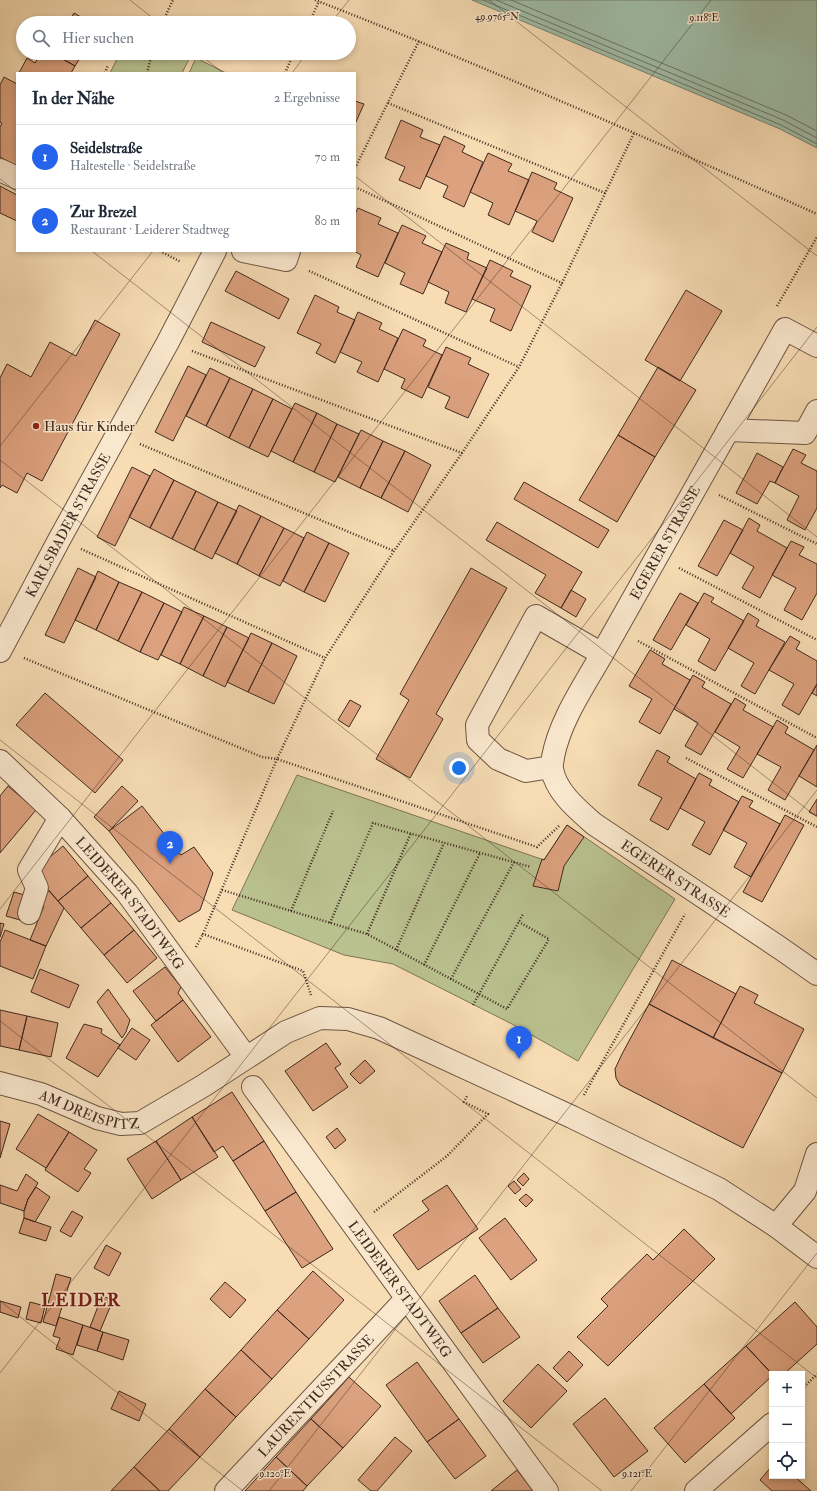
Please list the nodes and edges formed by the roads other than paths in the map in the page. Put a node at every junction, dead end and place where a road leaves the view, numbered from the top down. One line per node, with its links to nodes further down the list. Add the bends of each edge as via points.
1 (0, 170): 2 (street)
2 (16, 178)
3 (214, 252): 9 (street, KARLSBADER STRASSE)
4 (254, 252): 5 (street)
5 (288, 255)
6 (817, 346): 8 (street, EGERER STRASSE, via 785,329)
7 (817, 411): 8 (street, via 805,433)
8 (728, 430): 10 (street, EGERER STRASSE)
9 (1, 648)
10 (602, 654): 12 (street, EGERER STRASSE, via 556,741); 12 (street, via 536,616 477,725 478,740 498,759 526,771)
11 (0, 761): 13 (street, LEIDERER STADTWEG)
12 (551, 768): 15 (street, EGERER STRASSE, via 557,785 576,808 594,824)
13 (60, 818): 14 (street, via 29,870 37,888); 16 (street, LEIDERER STADTWEG, via 127,893)
14 (29, 913)
15 (817, 974)
16 (241, 1060): 17 (street, AM DREISPITZ, via 140,1123 121,1124 97,1118 41,1094); 20 (street, AM DREISPITZ, via 286,1032 320,1018 348,1019 379,1028 572,1117 719,1189)
17 (0, 1083)
18 (252, 1087): 22 (street, LEIDERER STADTWEG)
19 (817, 1154): 20 (street, via 805,1191)
20 (776, 1226): 21 (street)
21 (817, 1257)
22 (406, 1299): 24 (street, LAURENTIUSSTRASSE); 25 (street, LEIDERER STADTWEG)
23 (769, 1427): 26 (street)
24 (226, 1491)
25 (547, 1491)
26 (696, 1491)

